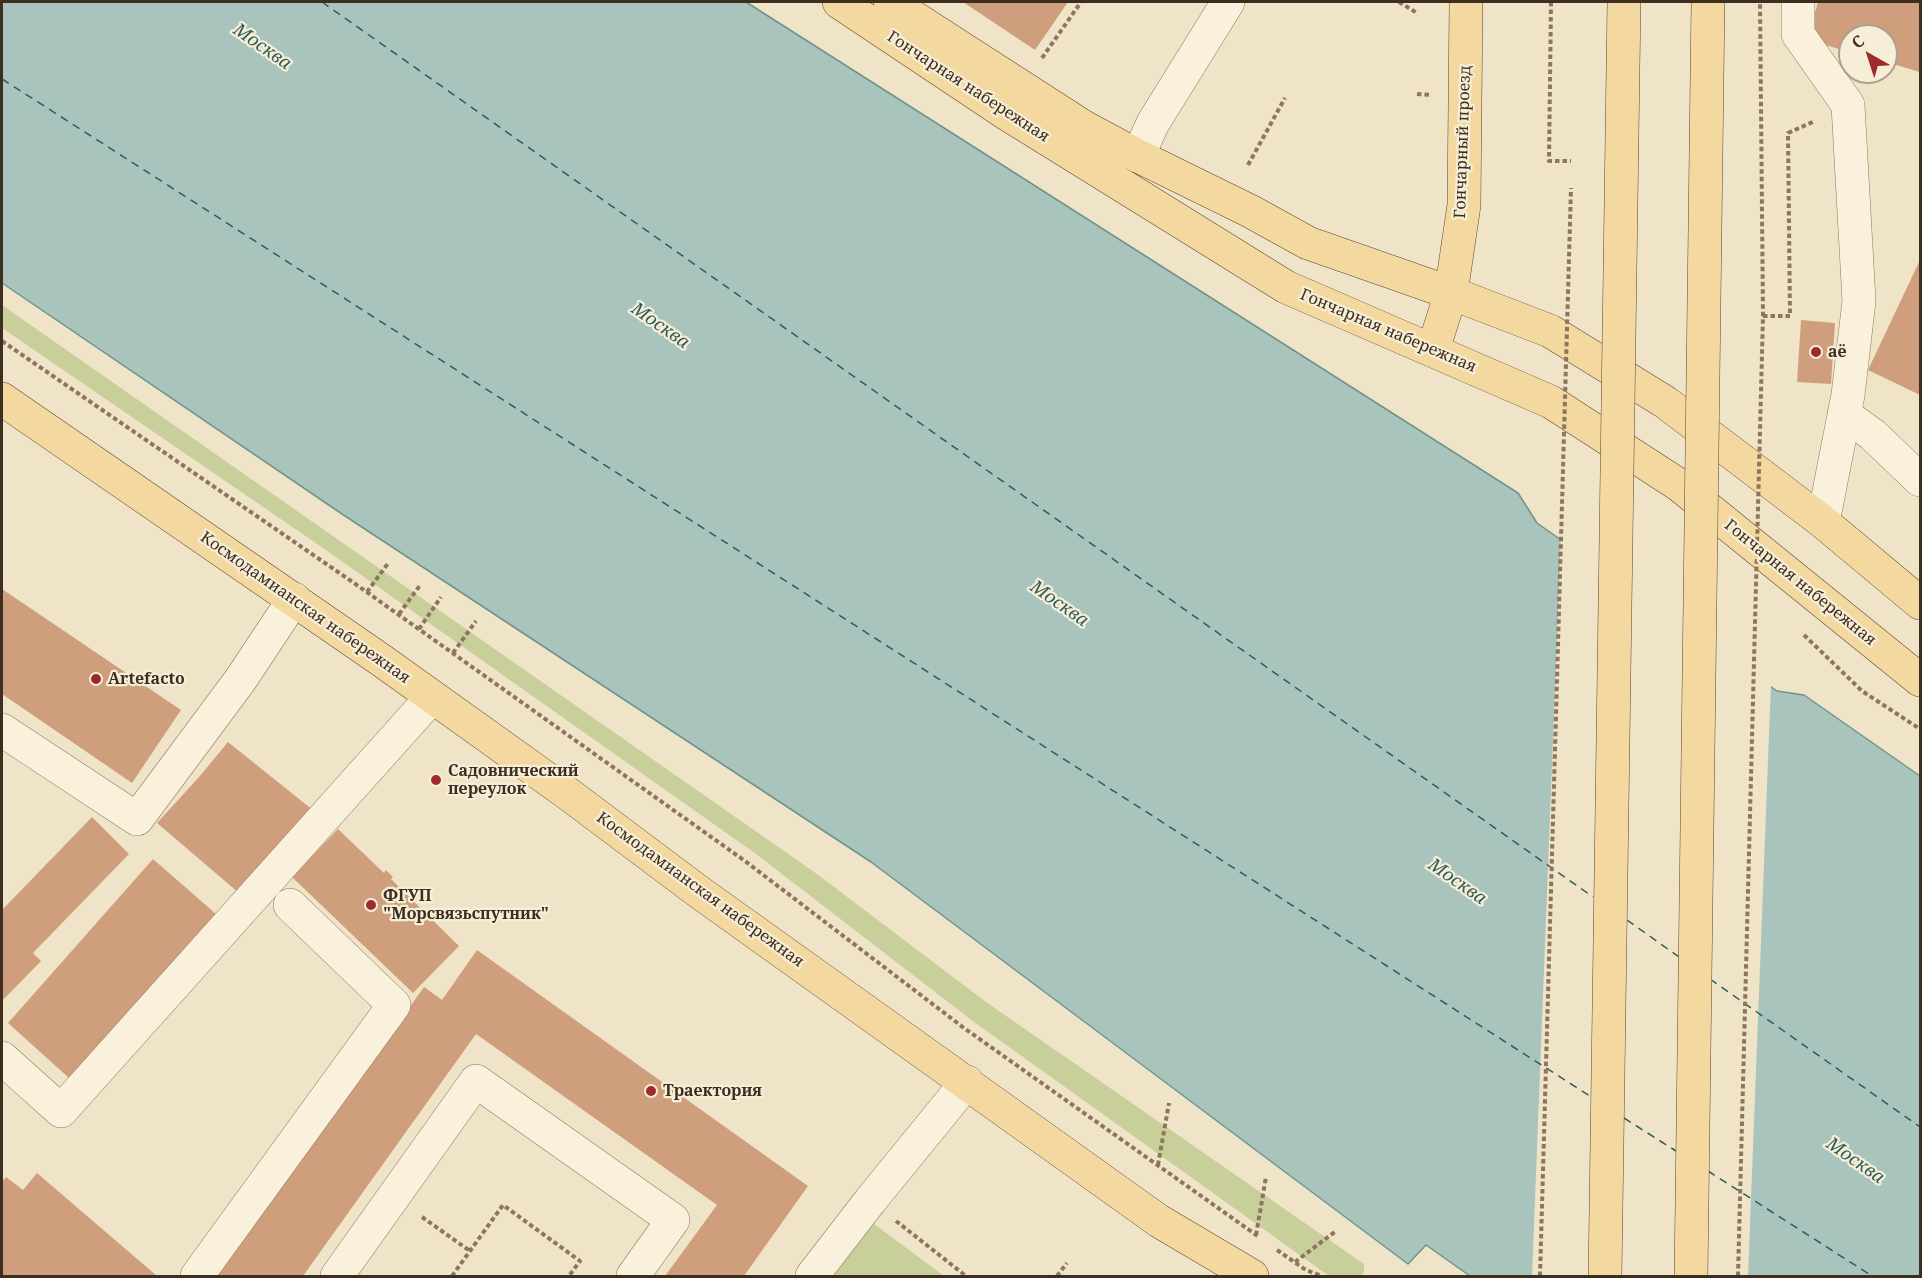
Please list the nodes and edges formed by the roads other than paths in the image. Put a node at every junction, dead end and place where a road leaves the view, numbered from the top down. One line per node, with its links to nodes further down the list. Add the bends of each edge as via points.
1 (839, 2): 10 (main road, Гончарная набережная, via 1006,114 1249,266 1286,287)
2 (890, 2): 8 (main road, Гончарная набережная, via 1084,127)
3 (1228, 2): 8 (lane, via 1153,123)
4 (1466, 2): 9 (main road, Гончарный проезд, via 1464,205)
5 (1624, 2): 31 (main road, bridge)
6 (1708, 2): 32 (main road, bridge)
7 (1798, 2): 12 (lane, via 1798,34 1848,105 1859,301)
8 (1138, 156): 9 (main road, Гончарная набережная, via 1308,243)
9 (1451, 293): 10 (main road, Гончарный проезд); 15 (main road, Гончарная набережная, via 1550,331 1665,402)
10 (1433, 350): 18 (main road, Гончарная набережная, via 1551,402 1679,485)
11 (2, 399): 16 (main road, Космодамианская набережная)
12 (1844, 414): 13 (lane, via 1873,435); 15 (lane)
13 (1908, 451): 14 (lane)
14 (1920, 480)
15 (1823, 522): 17 (main road, Гончарная набережная)
16 (294, 599): 19 (main road, Космодамианская набережная); 20 (lane, via 241,679 137,819)
17 (1920, 603)
18 (1920, 680)
19 (432, 697): 22 (lane, via 61,1111); 23 (main road, Космодамианская набережная)
20 (2, 730)
21 (290, 905): 25 (lane, via 394,1005)
22 (2, 1058)
23 (967, 1082): 24 (main road, Космодамианская набережная); 28 (lane)
24 (1159, 1221): 29 (main road, Космодамианская набережная); 30 (main road, Космодамианская набережная)
25 (197, 1276)
26 (337, 1276): 27 (lane, via 476,1081 673,1220)
27 (633, 1276)
28 (812, 1276)
29 (1220, 1276)
30 (1252, 1276)
31 (1605, 1276)
32 (1692, 1276)

